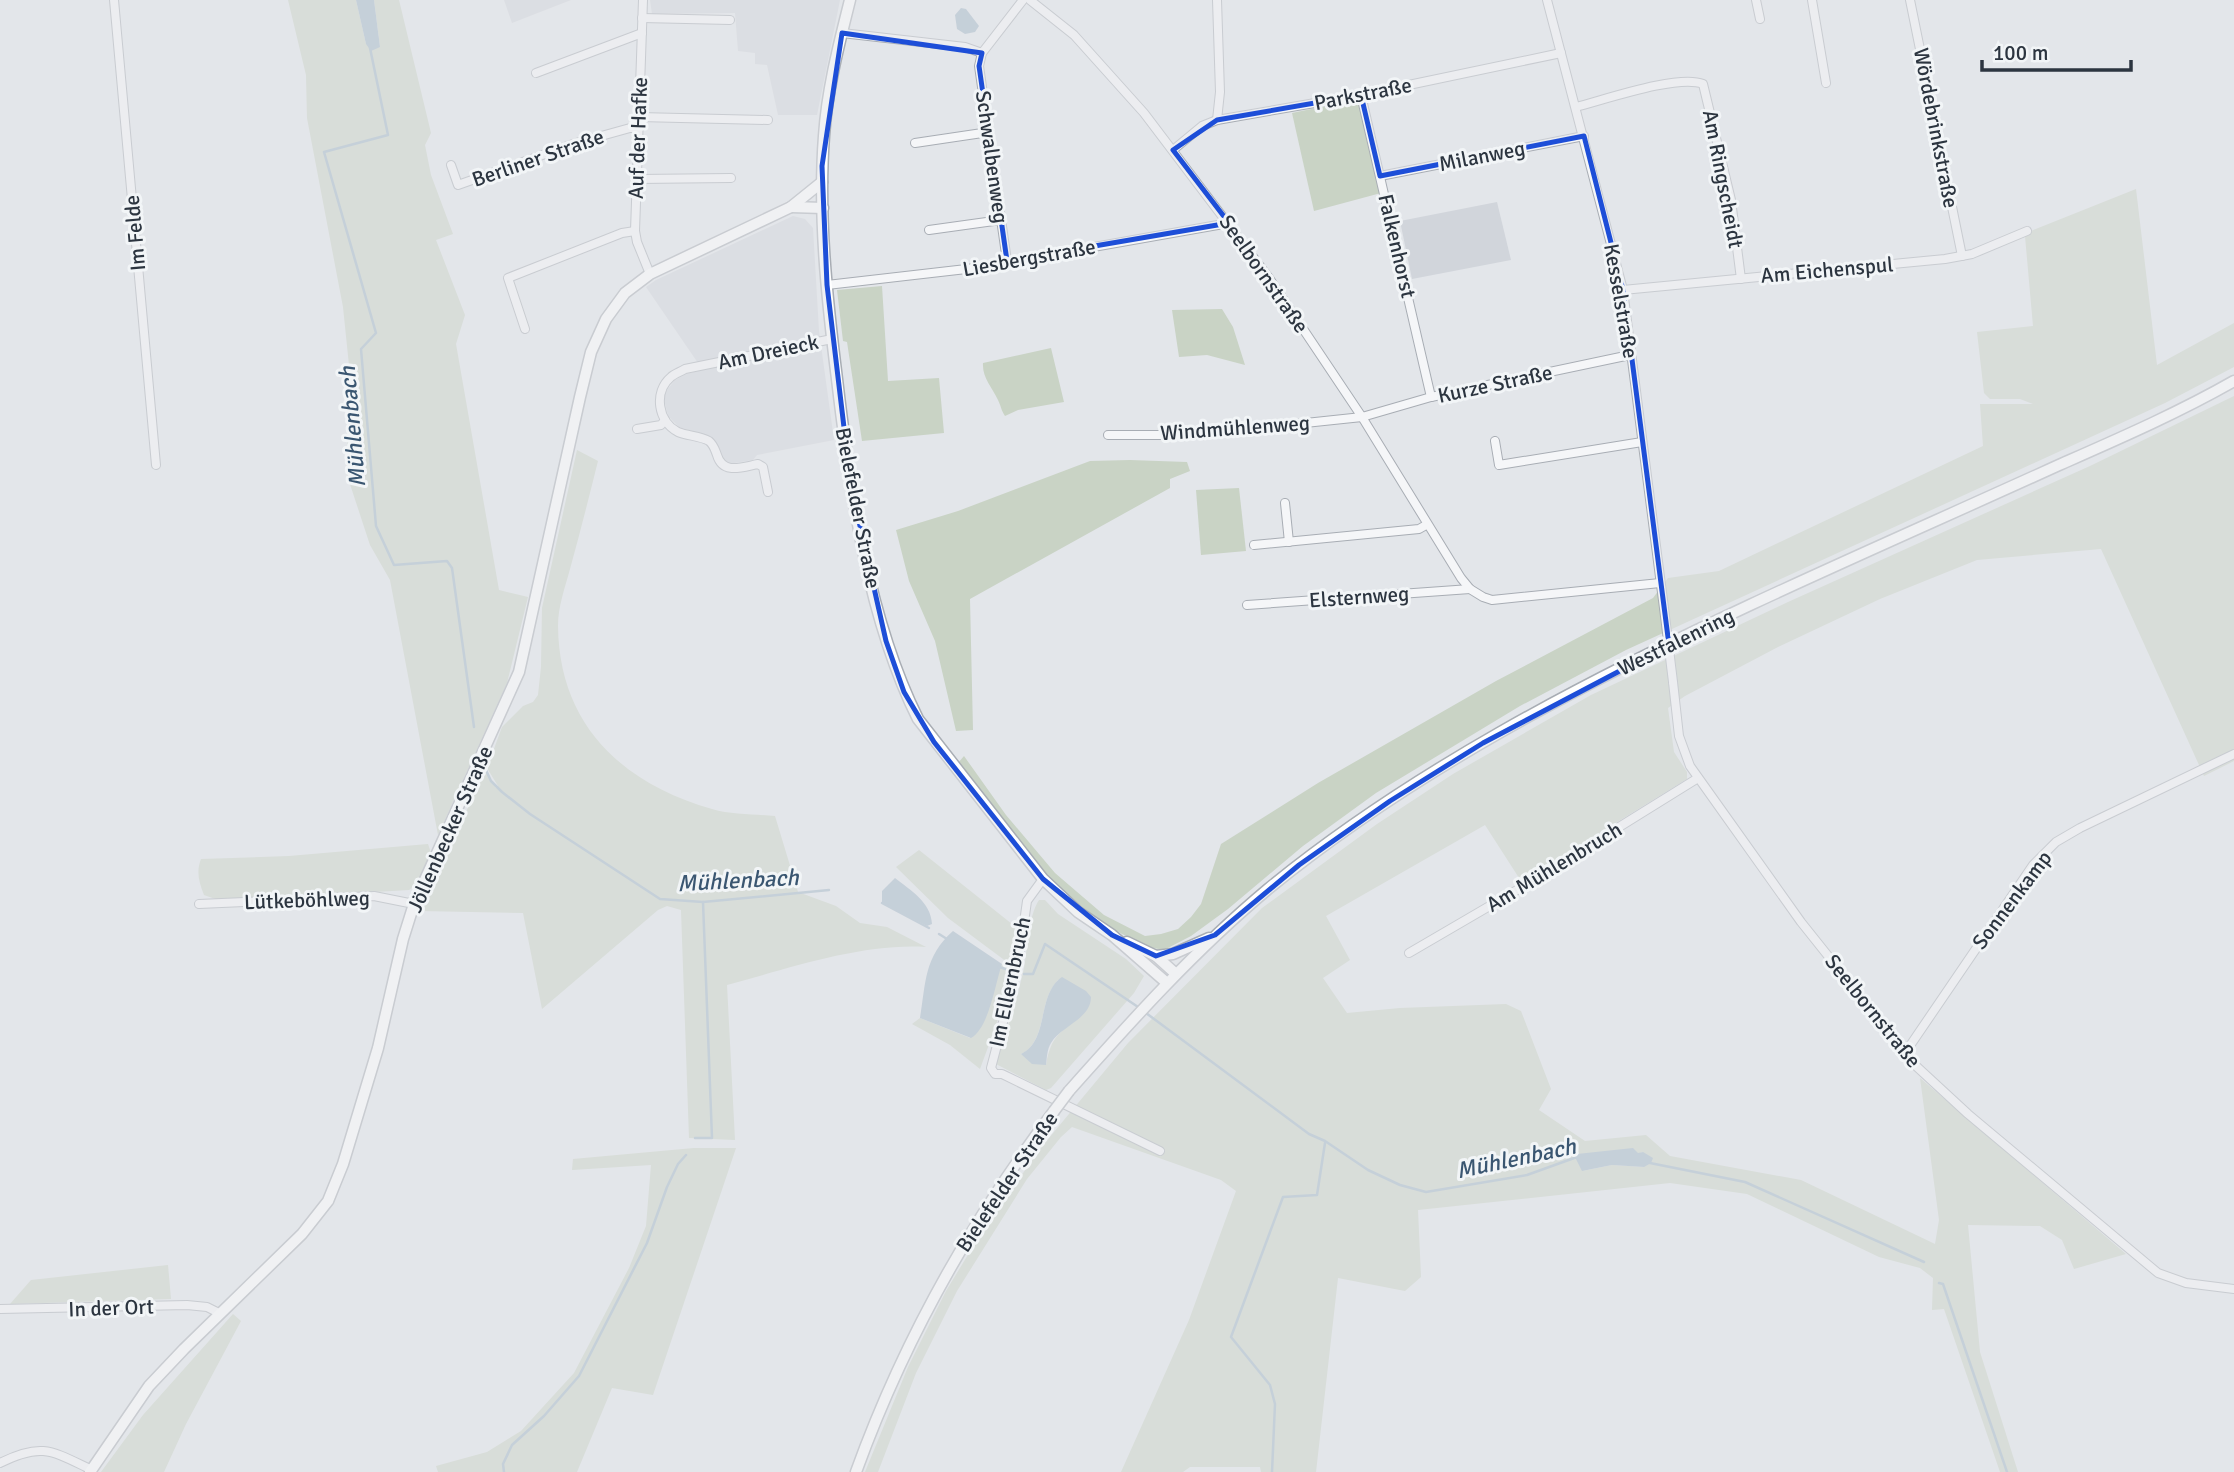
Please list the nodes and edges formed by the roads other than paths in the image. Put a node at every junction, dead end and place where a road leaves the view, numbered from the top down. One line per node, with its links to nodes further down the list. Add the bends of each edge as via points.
1 (114, 0): 59 (street, Im Felde)
2 (643, 0): 11 (street, Auf der Hafke)
3 (850, 0): 15 (main road, Bielefelder Straße)
4 (1023, 0): 16 (street)
5 (1030, 0): 29 (street, Seelbornstraße, via 1074,35)
6 (1217, 0): 24 (street)
7 (1547, 0): 17 (street, Kesselstraße)
8 (1756, 0): 12 (street)
9 (1812, 0): 19 (street)
10 (1910, 0): 42 (street, Wördebrinkstraße)
11 (642, 18): 13 (street); 14 (street, Auf der Hafke)
12 (1760, 19)
13 (730, 20)
14 (642, 33): 18 (street); 22 (street, Auf der Hafke)
15 (842, 33): 16 (street, via 965,47); 34 (main road, Bielefelder Straße, via 824,132)
16 (982, 53): 26 (street, Schwalbenweg, via 979,66)
17 (1561, 53): 20 (street, Parkstraße); 21 (street, Kesselstraße)
18 (536, 72)
19 (1826, 83)
20 (1361, 95): 24 (street, Parkstraße); 31 (street, Falkenhorst)
21 (1576, 107): 27 (street, Kesselstraße); 45 (street, Am Ringscheidt, via 1659,85 1703,85 1731,200)
22 (639, 117): 23 (street); 25 (street, Auf der Hafke)
23 (768, 121)
24 (1217, 121): 29 (street, Parkstraße, via 1202,126)
25 (639, 128): 30 (street, Berliner Straße, via 576,143 458,185); 33 (street, Auf der Hafke)
26 (989, 132): 28 (street); 37 (street, Schwalbenweg)
27 (1584, 136): 31 (street, Milanweg); 47 (street, Kesselstraße)
28 (915, 143)
29 (1173, 150): 38 (street, Seelbornstraße)
30 (451, 165)
31 (1380, 176): 52 (street, Falkenhorst)
32 (731, 178): 33 (street)
33 (638, 179): 40 (street, Auf der Hafke)
34 (822, 182): 35 (main road, Jöllenbecker Straße); 36 (main road, Bielefelder Straße)
35 (791, 208): 36 (main road, Jöllenbecker Straße); 44 (main road, Jöllenbecker Straße)
36 (823, 208): 46 (main road, Bielefelder Straße)
37 (1001, 220): 39 (street); 43 (street, Schwalbenweg)
38 (1229, 223): 43 (street, Liesbergstraße); 53 (street, Seelbornstraße)
39 (929, 230)
40 (635, 231): 44 (street, Auf der Hafke); 48 (street, via 508,278)
41 (2027, 231): 42 (street, Am Eichenspul)
42 (1962, 257): 45 (street, Am Eichenspul)
43 (1007, 261): 46 (street, Liesbergstraße, via 929,275)
44 (648, 270): 73 (main road, Jöllenbecker Straße, via 606,319 591,352 519,672)
45 (1741, 279): 47 (street, Am Eichenspul)
46 (827, 285): 49 (main road, Bielefelder Straße)
47 (1623, 290): 50 (street, Kesselstraße)
48 (525, 328)
49 (832, 339): 54 (street, Am Dreieck, via 685,369 661,389); 71 (main road, Bielefelder Straße, via 860,531 886,641 904,692 934,742)
50 (1630, 355): 52 (street, Kurze Straße); 58 (street, Kesselstraße)
51 (2234, 381): 75 (main road, Westfalenring, via 1574,692 1369,816 1299,865)
52 (1432, 397): 53 (street, Kurze Straße)
53 (1362, 417): 56 (street, Windmühlenweg, via 1193,435); 62 (street, Seelbornstraße)
54 (665, 421): 55 (street); 60 (street, via 679,432 710,442 724,467 763,467)
55 (638, 429)
56 (1108, 435)
57 (1495, 441): 58 (street, via 1499,465)
58 (1642, 442): 65 (street, Kesselstraße)
59 (156, 465)
60 (768, 492)
61 (1285, 503): 63 (street)
62 (1426, 525): 63 (street); 66 (street, Seelbornstraße)
63 (1289, 542): 64 (street)
64 (1254, 545)
65 (1660, 583): 66 (street, via 1492,600); 68 (street, Kesselstraße)
66 (1470, 589): 67 (street, Elsternweg)
67 (1247, 605)
68 (1664, 608): 70 (street, Seelbornstraße, bridge, via 1679,736)
69 (2234, 754): 80 (street, Sonnenkamp, via 2056,842 2033,865)
70 (1698, 778): 76 (street, Am Mühlenbruch); 80 (street, Seelbornstraße, via 1801,922)
71 (1043, 879): 74 (main road, Bielefelder Straße, via 1078,912); 81 (street, Im Ellernbruch, via 1027,901 1018,965 991,1068 995,1074)
72 (199, 904): 73 (street, Lütkeböhlweg, via 374,896)
73 (414, 904): 84 (main road, Jöllenbecker Straße, via 378,1048 328,1201 302,1234)
74 (1112, 935): 77 (main road, Bielefelder Straße); 79 (main road, Bielefelder Straße)
75 (1215, 936): 77 (main road, via 1173,954); 78 (main road, Westfalenring)
76 (1409, 953)
77 (1156, 956): 78 (main road, Bielefelder Straße)
78 (1176, 974): 79 (main road, Westfalenring)
79 (1167, 983): 87 (main road, Bielefelder Straße, bridge, via 1069,1091 992,1199 905,1354)
80 (1905, 1053): 82 (street, Seelbornstraße, via 1968,1114 2158,1273 2186,1283)
81 (1160, 1151)
82 (2234, 1289)
83 (0, 1309): 84 (street, In der Ort, via 187,1305)
84 (219, 1313): 86 (main road, Jöllenbecker Straße, via 149,1386)
85 (0, 1463): 86 (street, via 25,1451 42,1450)
86 (91, 1471)
87 (856, 1472)

